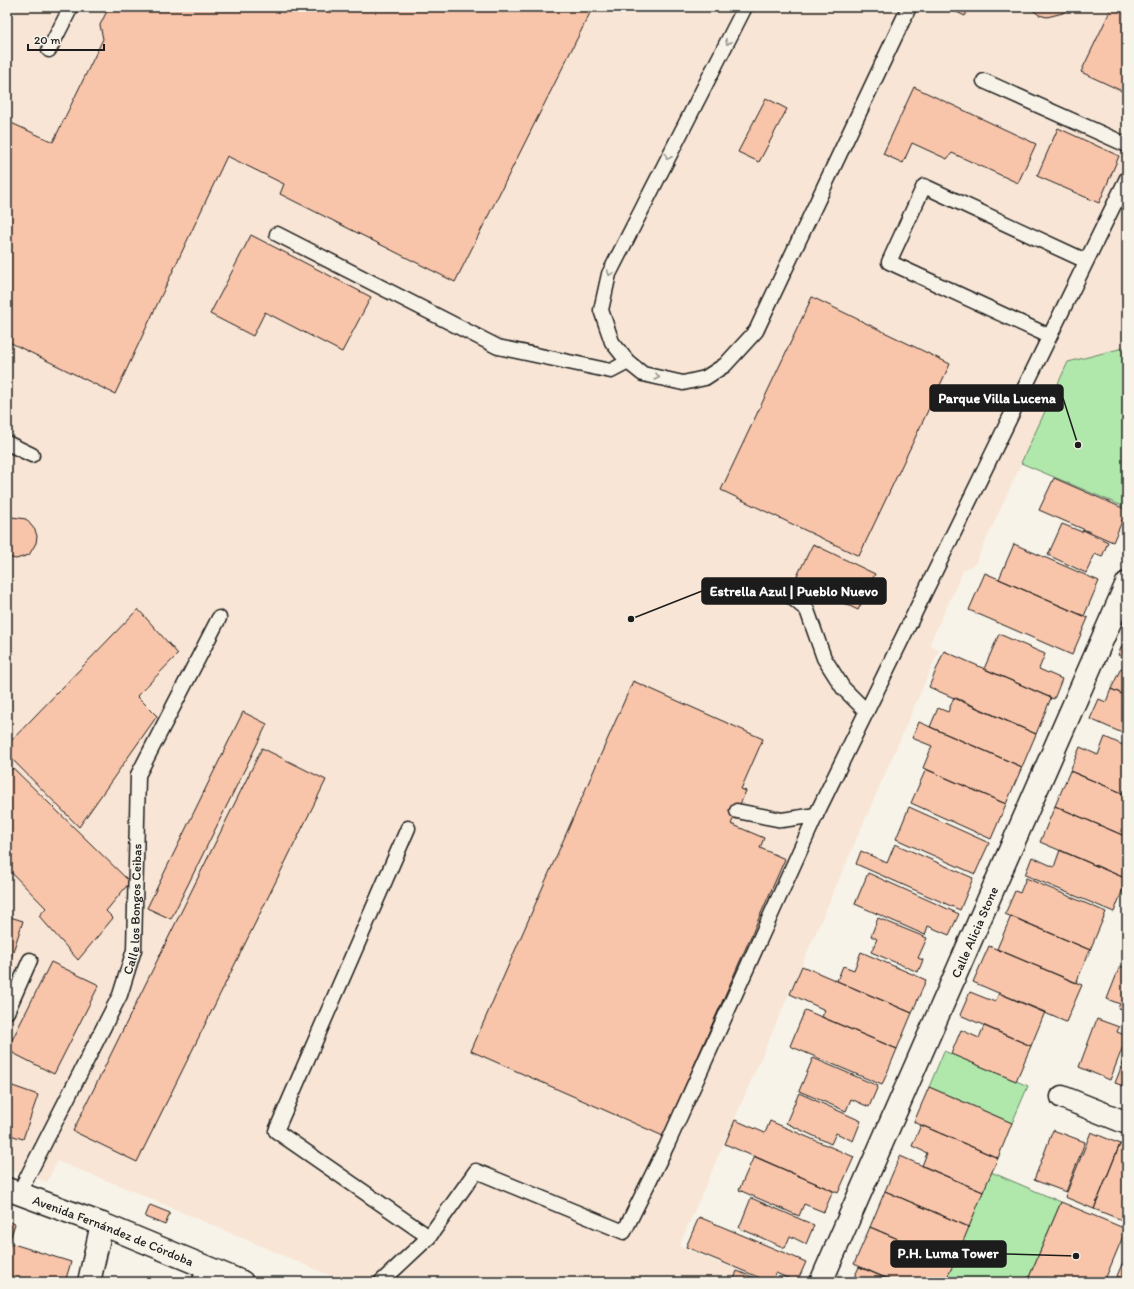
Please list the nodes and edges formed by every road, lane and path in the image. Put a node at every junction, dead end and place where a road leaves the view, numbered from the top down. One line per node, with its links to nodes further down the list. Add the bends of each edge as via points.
1 (71, 7): 4 (lane)
2 (745, 7): 11 (lane, one-way to 11, via 609,274 602,310 612,342)
3 (909, 7): 11 (lane, one-way to 3, via 643,374 683,384 705,378 725,365 756,331)
4 (49, 50)
5 (984, 81): 6 (lane)
6 (1127, 145)
7 (1127, 178): 9 (lane)
8 (277, 234): 11 (lane, via 498,346 610,371)
9 (1086, 261): 10 (lane); 10 (lane, via 924,186 889,262)
10 (1049, 336): 17 (lane)
11 (628, 362)
12 (7, 443): 13 (lane)
13 (32, 455)
14 (1127, 583): 32 (street, Calle Alicia Stone)
15 (778, 586): 17 (lane, via 807,610 824,658 843,688)
16 (219, 618): 25 (lane, Calle los Bongos Ceibas, via 138,775 134,950 120,995)
17 (866, 711): 19 (lane)
18 (737, 811): 19 (lane, via 782,820)
19 (816, 815): 27 (lane, via 667,1146 624,1232 476,1171)
20 (408, 828): 27 (lane, via 276,1131)
21 (30, 960): 22 (lane)
22 (7, 1012)
23 (1062, 1097): 24 (street)
24 (1127, 1123)
25 (13, 1191): 26 (street, Avenida Fernández de Córdoba)
26 (102, 1224): 28 (street, Avenida Fernández de Córdoba); 29 (street)
27 (429, 1237): 31 (lane)
28 (202, 1274): 30 (street, Avenida Fernández de Córdoba)
29 (89, 1282)
30 (242, 1282)
31 (381, 1282)
32 (821, 1282)

